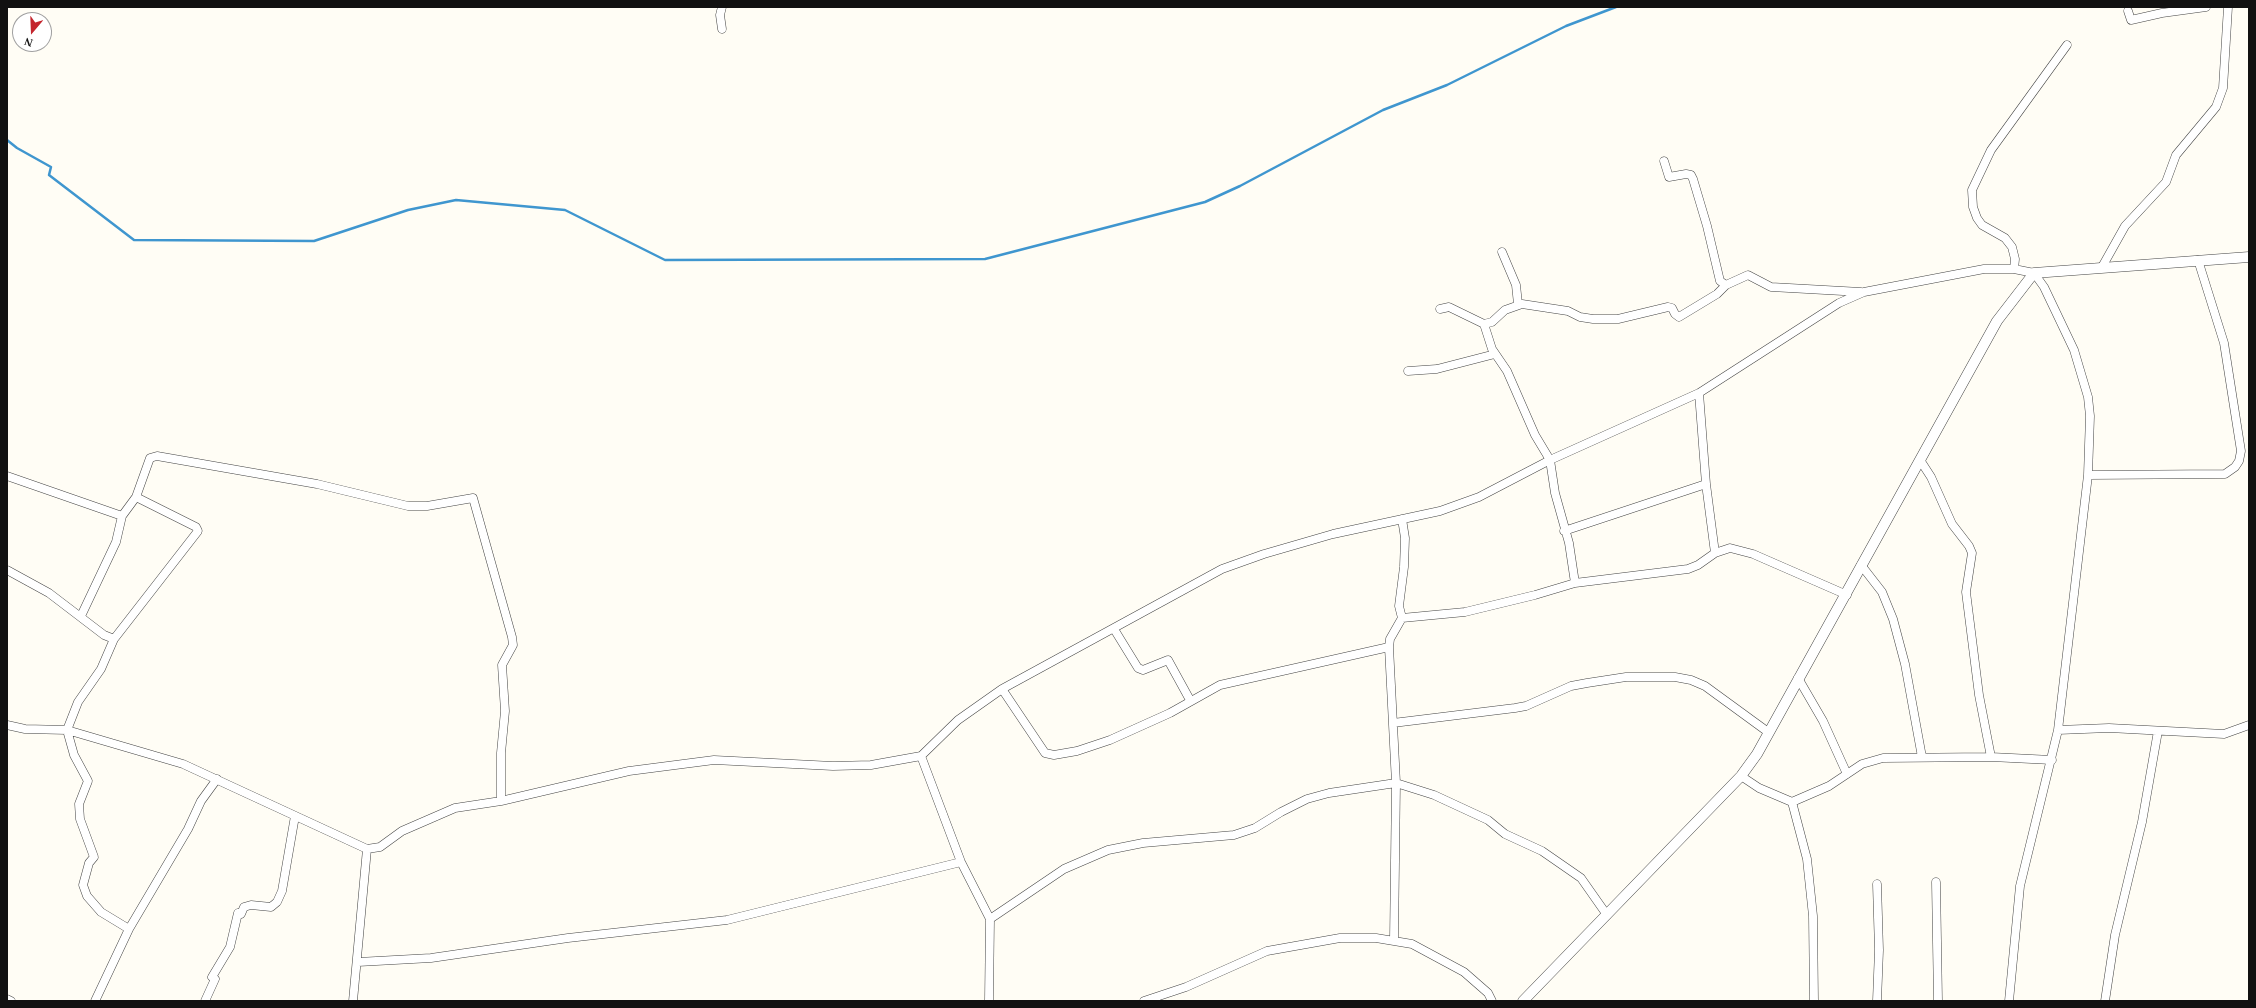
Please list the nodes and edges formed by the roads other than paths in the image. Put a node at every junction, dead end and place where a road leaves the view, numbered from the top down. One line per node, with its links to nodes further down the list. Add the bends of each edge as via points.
1 (722, 7): 6 (street)
2 (2206, 7): 4 (street)
3 (2228, 7): 12 (street, via 2223,88 2216,107 2176,155 2166,182 2126,226)
4 (2156, 10): 5 (street, via 2131,20)
5 (2128, 11)
6 (722, 29)
7 (2067, 45): 13 (street, via 1991,150 1972,190 1973,208 1977,218 1982,225 2005,238 2012,247)
8 (1664, 161): 15 (street, via 1669,177 1686,174 1693,179 1720,281)
9 (1502, 252): 17 (street, via 1516,286)
10 (2249, 257): 11 (street)
11 (2198, 260): 12 (street); 25 (street, via 2224,343 2242,451 2236,467 2225,474)
12 (2102, 267): 14 (street)
13 (2014, 270): 14 (street); 16 (street, via 1984,269)
14 (2034, 273): 24 (street, via 1997,321); 25 (street, via 2044,287 2074,350 2083,376 2090,416)
15 (1726, 285): 16 (street, via 1748,276 1771,287); 17 (street, via 1716,294 1679,316 1668,307 1608,320)
16 (1864, 292): 22 (street, via 1839,303)
17 (1518, 304): 19 (street, via 1505,310 1492,322)
18 (1440, 310): 19 (street, via 1449,307)
19 (1484, 324): 20 (street)
20 (1495, 354): 21 (street, via 1437,369); 23 (street, via 1507,371 1535,435)
21 (1408, 371)
22 (1699, 393): 23 (street); 27 (street)
23 (1550, 460): 30 (street, via 1479,497 1440,511); 31 (street)
24 (1920, 460): 33 (street); 54 (street, via 1932,477 1952,524 1972,553 1966,592 1979,695)
25 (2088, 475): 49 (street)
26 (7, 476): 29 (street)
27 (1706, 484): 31 (street); 32 (street)
28 (136, 497): 29 (street); 40 (street, via 196,527 198,531); 60 (street, via 150,458 157,456 317,484 408,506 427,506 469,497 475,499 513,645 502,665 505,711)
29 (122, 516): 37 (street, via 116,542)
30 (1402, 519): 38 (street, via 1405,538 1404,567 1399,606); 39 (street, via 1325,536 1222,569)
31 (1564, 531): 35 (street, via 1569,543)
32 (1715, 553): 35 (street, via 1688,570); 36 (street, via 1730,548 1753,554)
33 (1861, 565): 36 (street); 53 (street, via 1882,592 1893,619 1905,664)
34 (7, 570): 37 (street, via 49,593)
35 (1575, 583): 38 (street, via 1465,612)
36 (1847, 595): 42 (street)
37 (81, 616): 40 (street, via 104,635)
38 (1402, 618): 41 (street, via 1390,639)
39 (1114, 628): 43 (street); 44 (street, via 1138,668 1142,670 1168,660)
40 (114, 639): 48 (street, via 101,669 78,702)
41 (1390, 647): 44 (street, via 1220,685); 45 (street)
42 (1798, 678): 51 (street); 56 (street, via 1823,721)
43 (1002, 689): 44 (street, via 1045,753 1054,756 1110,740 1170,713); 52 (street, via 958,720)
44 (1190, 700)
45 (1393, 723): 51 (street, via 1526,706 1571,686 1587,683 1626,678 1675,677 1705,686); 59 (street)
46 (7, 725): 48 (street, via 25,729)
47 (2249, 725): 50 (street, via 2224,734)
48 (67, 730): 58 (street, via 183,764); 69 (street, via 74,755 88,781 79,804 80,819 94,857 89,863 83,885 86,896 101,912)
49 (2058, 730): 50 (street, via 2108,728); 55 (street)
50 (2158, 731): 85 (street, via 2140,830 2115,934)
51 (1768, 732): 57 (street, via 1757,754)
52 (921, 756): 60 (street, via 871,765 833,766 714,760 629,771); 64 (street)
53 (1922, 757): 54 (street); 56 (street, via 1872,760)
54 (1991, 757): 55 (street)
55 (2052, 760): 84 (street, via 2020,886)
56 (1848, 774): 61 (street, via 1829,786)
57 (1741, 776): 61 (street, via 1759,788); 67 (street)
58 (217, 779): 62 (street); 69 (street, via 201,801 188,829)
59 (1396, 783): 67 (street, via 1434,795 1488,820 1505,834 1542,850 1581,878); 68 (street, via 1306,799 1255,828 1234,836 1143,843 1108,850 1064,869); 70 (street)
60 (500, 801): 63 (street, via 455,808 402,831 380,847)
61 (1792, 802): 81 (street, via 1807,859 1813,916)
62 (295, 816): 63 (street); 75 (street, via 282,892 271,907 251,905 244,907 241,914 238,913 230,947 212,978 215,979)
63 (367, 849): 71 (street)
64 (961, 862): 68 (street); 71 (street, via 726,920 568,938 431,958)
65 (1936, 882): 83 (street)
66 (1877, 884): 82 (street)
67 (1607, 916): 80 (street)
68 (990, 919): 77 (street)
69 (129, 929): 74 (street)
70 (1394, 940): 78 (street, via 1340,938 1267,951 1186,987); 79 (street, via 1412,944 1464,972 1488,993)
71 (358, 962): 76 (street)
72 (7, 999): 73 (street)
73 (11, 1001)
74 (95, 1001)
75 (205, 1001)
76 (353, 1001)
77 (990, 1001)
78 (1144, 1001)
79 (1492, 1001)
80 (1523, 1001)
81 (1814, 1001)
82 (1877, 1001)
83 (1938, 1001)
84 (2009, 1001)
85 (2105, 1001)

